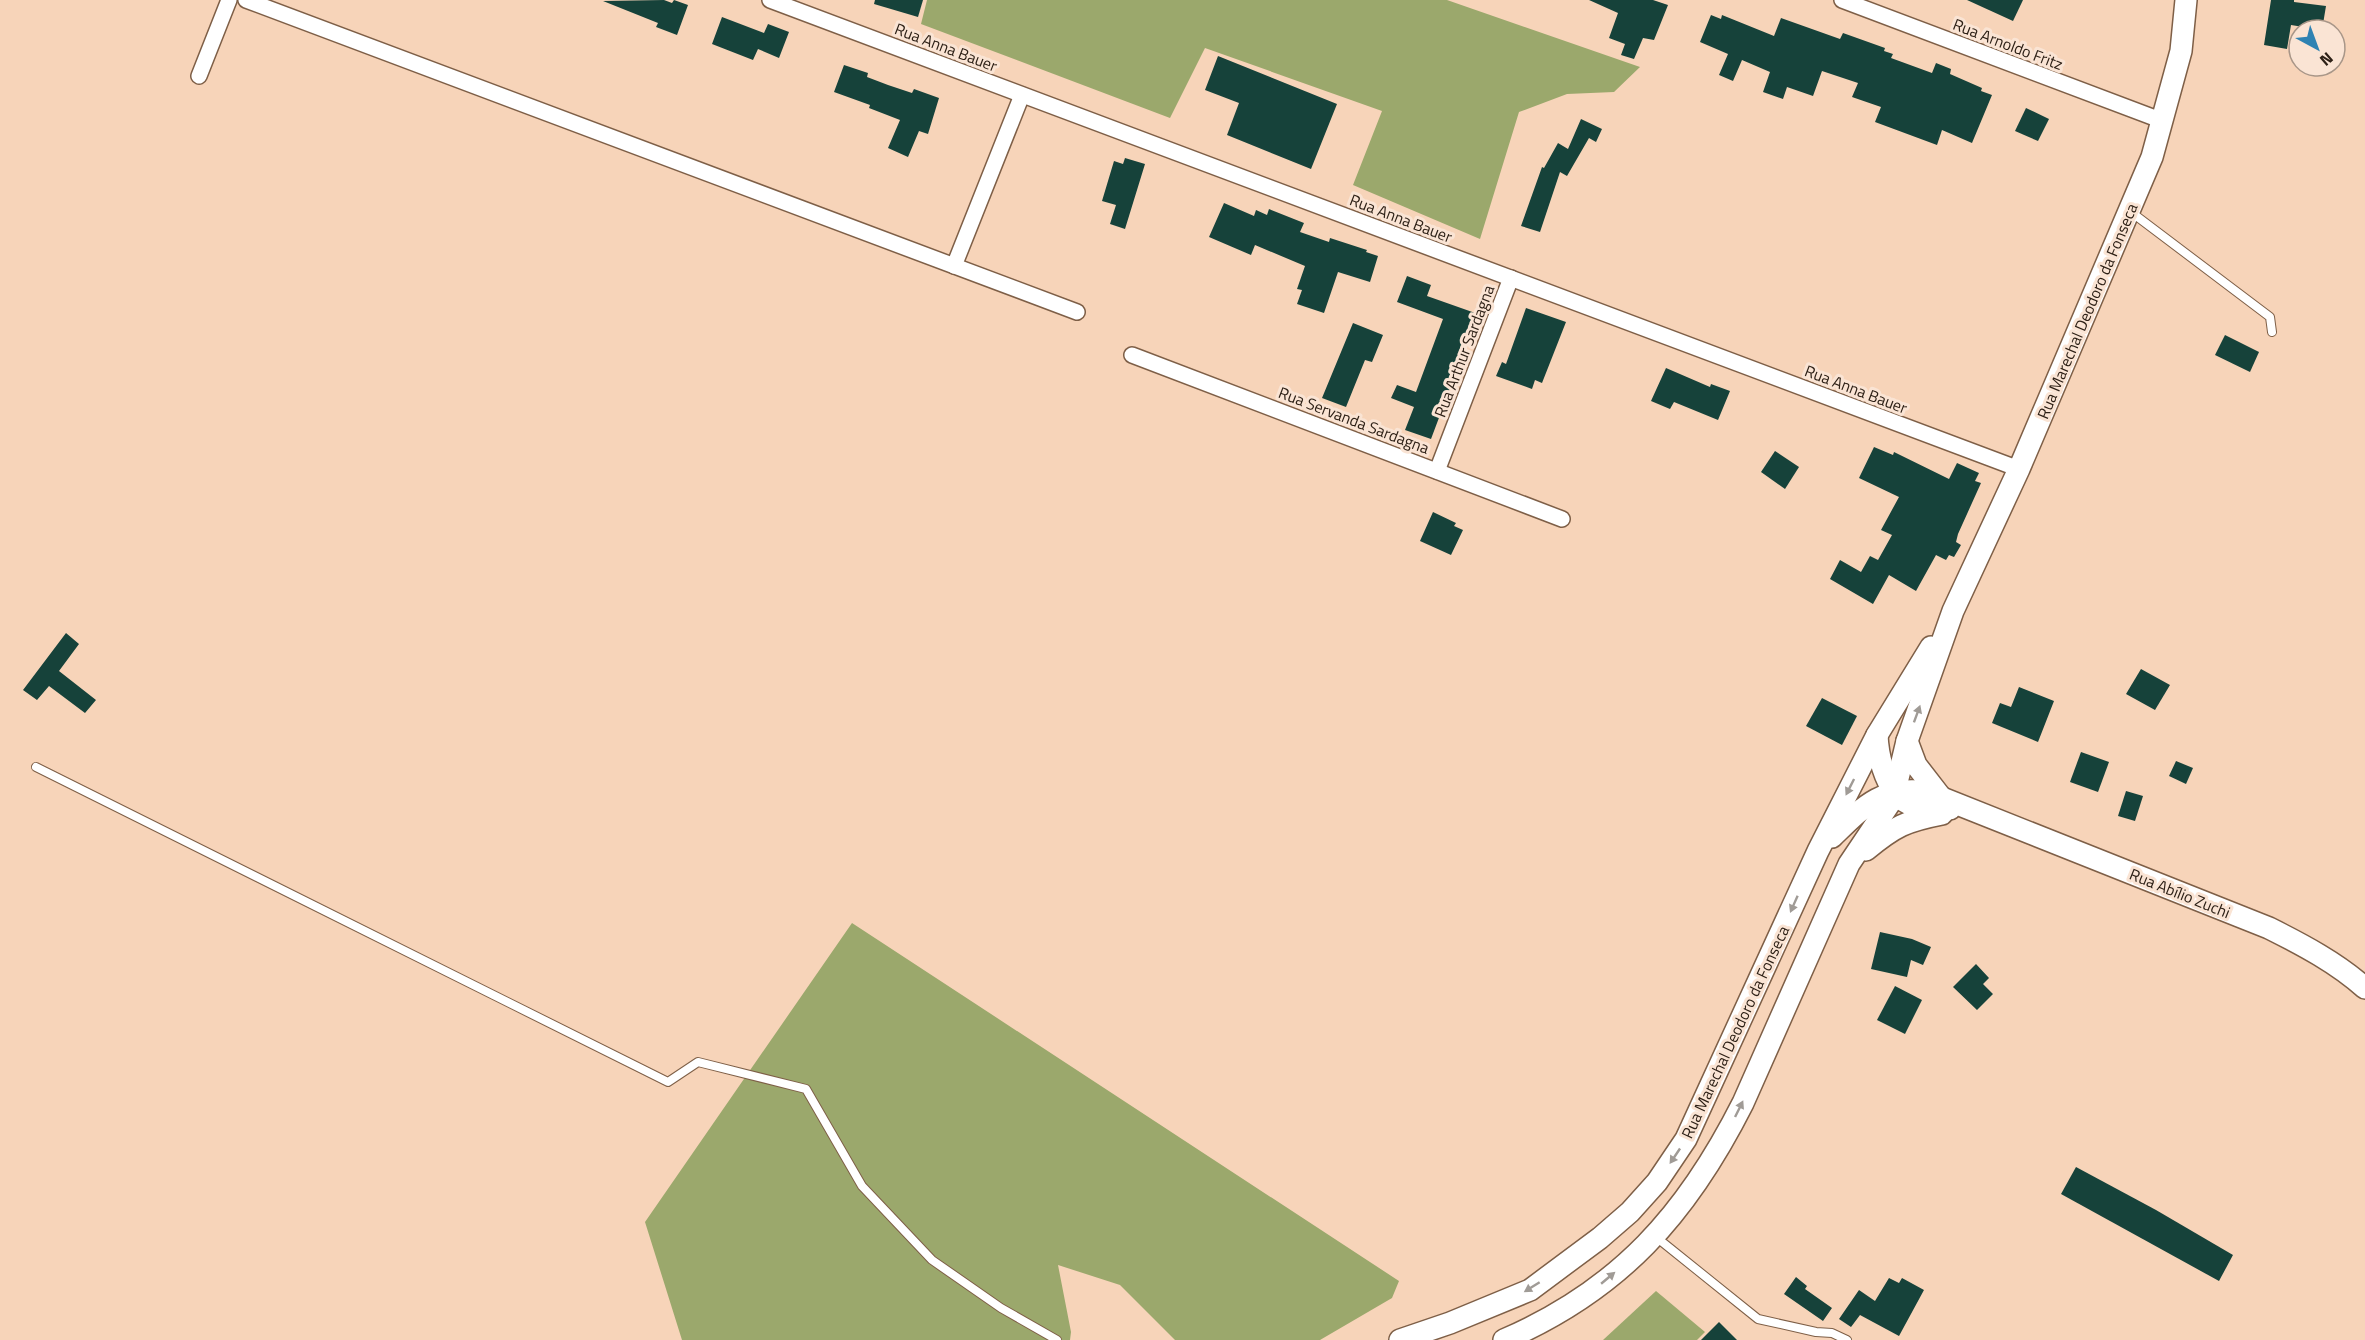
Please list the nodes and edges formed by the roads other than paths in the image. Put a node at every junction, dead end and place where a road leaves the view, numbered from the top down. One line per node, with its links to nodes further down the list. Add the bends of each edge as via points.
1 (229, 0): 6 (street)
2 (246, 0): 10 (street)
3 (770, 0): 7 (street, Rua Anna Bauer)
4 (1842, 0): 8 (street, Rua Arnoldo Fritz)
5 (2186, 0): 8 (main road, Rua Marechal Deodoro da Fonseca, via 2181,51)
6 (199, 76)
7 (1022, 95): 10 (street); 11 (street, Rua Anna Bauer)
8 (2163, 121): 9 (main road, Rua Marechal Deodoro da Fonseca)
9 (2130, 211): 13 (lane, via 2270,317); 15 (main road, Rua Marechal Deodoro da Fonseca)
10 (954, 266): 12 (street)
11 (1511, 278): 15 (street, Rua Anna Bauer); 16 (street, Rua Arthur Sardagna)
12 (1077, 312)
13 (2272, 332)
14 (1132, 355): 16 (street, Rua Servanda Sardagna)
15 (2019, 469): 18 (main road, Rua Marechal Deodoro da Fonseca)
16 (1437, 471): 17 (street, Rua Servanda Sardagna)
17 (1562, 519)
18 (1953, 611): 19 (main road, Rua Marechal Deodoro da Fonseca); 20 (main road, Rua Marechal Deodoro da Fonseca, one-way to 18)
19 (1877, 735): 22 (main road, via 1880,760); 26 (main road, Rua Marechal Deodoro da Fonseca, one-way to 26)
20 (1907, 741): 22 (main road, Rua Marechal Deodoro da Fonseca); 23 (main road, via 1916,765)
21 (36, 767): 31 (lane, via 668,1082 698,1062 806,1089 862,1186 933,1260 1001,1308)
22 (1895, 791): 23 (main road, Rua Abílio Zuchi, via 1912,789); 24 (main road, Rua Abílio Zuchi, via 1912,805); 26 (main road, via 1884,794 1856,814); 27 (main road, Rua Marechal Deodoro da Fonseca)
23 (1940, 796): 25 (main road, Rua Abílio Zuchi)
24 (1960, 810): 25 (main road, Rua Abílio Zuchi); 27 (main road, via 1904,823 1884,834)
25 (1986, 815): 28 (main road, Rua Abílio Zuchi, via 2269,928 2305,946)
26 (1818, 851): 29 (main road, Rua Marechal Deodoro da Fonseca, one-way to 29, via 1686,1139 1657,1182)
27 (1849, 864): 30 (main road, Rua Marechal Deodoro da Fonseca, one-way to 27, via 1683,1204 1724,1141)
28 (2365, 988)
29 (1630, 1212): 30 (main road); 32 (main road, Rua Marechal Deodoro da Fonseca, one-way to 32, via 1530,1290)
30 (1655, 1236): 33 (main road, Rua Marechal Deodoro da Fonseca, one-way to 30, via 1558,1313 1598,1286); 34 (lane, via 1758,1319 1832,1333)
31 (1057, 1340)
32 (1400, 1340)
33 (1504, 1340)
34 (1847, 1340)

